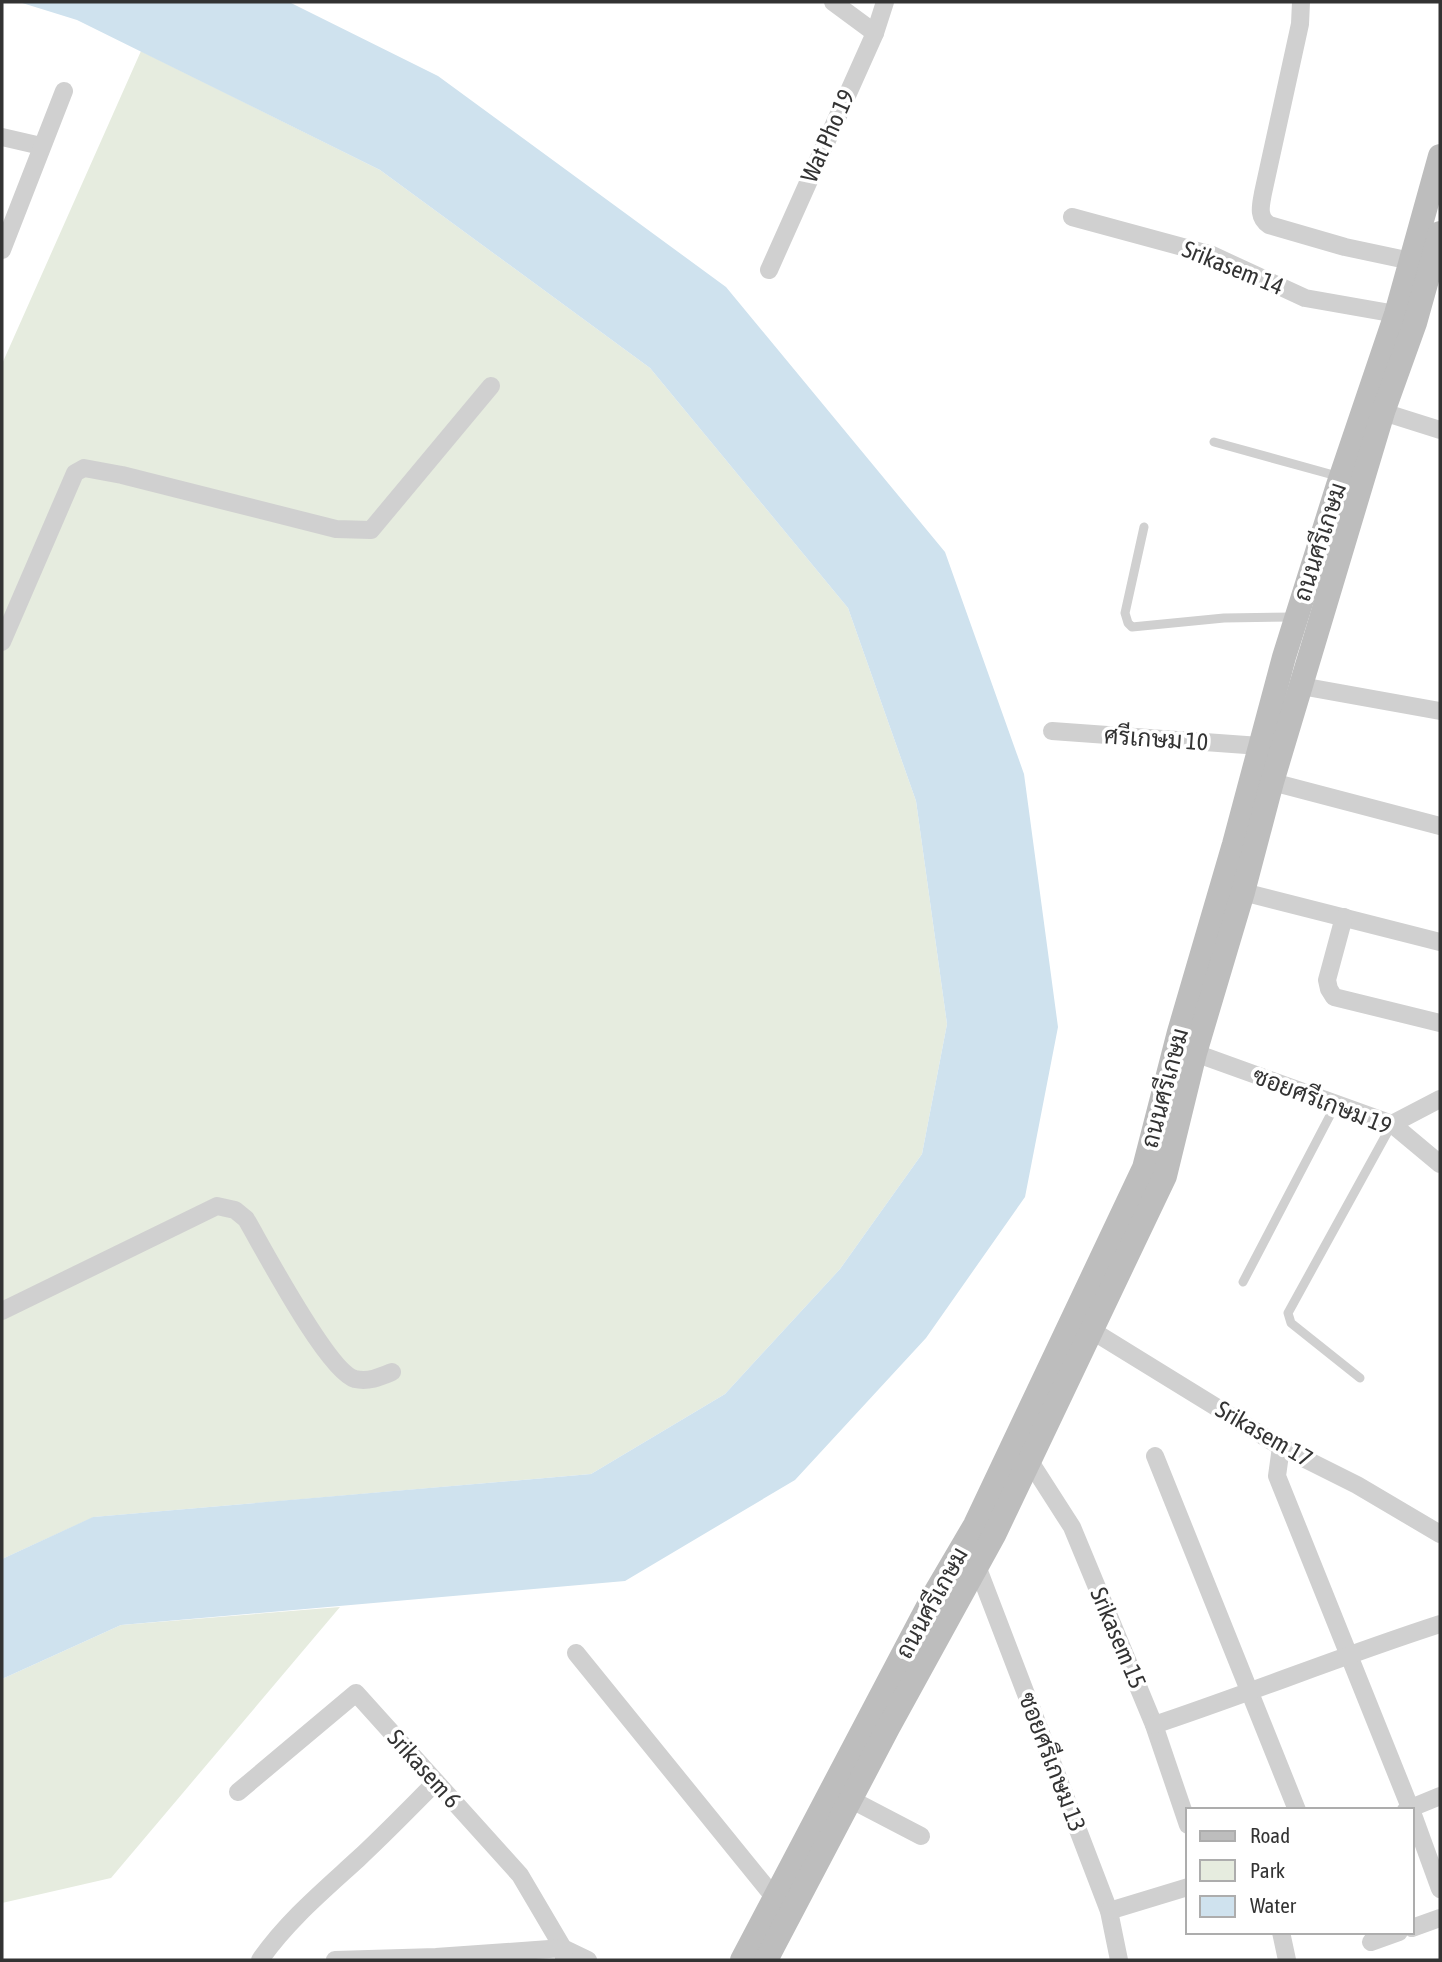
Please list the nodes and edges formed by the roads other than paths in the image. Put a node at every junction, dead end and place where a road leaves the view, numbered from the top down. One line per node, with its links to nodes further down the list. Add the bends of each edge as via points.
1 (833, 2): 4 (street)
2 (885, 2): 4 (street, Wat Pho 19)
3 (1301, 2): 12 (street, via 1263,193 1263,221 1345,247)
4 (875, 33): 13 (street, Wat Pho 19)
5 (64, 91): 7 (street)
6 (2, 137): 7 (street)
7 (41, 146): 11 (street)
8 (1440, 156): 12 (main road, ถนนศรีเกษม)
9 (1072, 217): 14 (street, Srikasem 14, via 1212,255 1305,298)
10 (1440, 233): 16 (main road, ถนนศรีเกษม)
11 (2, 246)
12 (1411, 261): 14 (main road, ถนนศรีเกษม)
13 (769, 270)
14 (1396, 314): 19 (main road, ถนนศรีเกษม)
15 (491, 386): 22 (street, via 371,530 336,529 84,468 75,473)
16 (1383, 412): 17 (street); 23 (main road, ถนนศรีเกษม)
17 (1440, 430)
18 (1214, 442): 19 (lane)
19 (1341, 477): 21 (main road, ถนนศรีเกษม)
20 (1144, 527): 21 (lane, via 1125,613 1132,627)
21 (1297, 617): 26 (main road, ถนนศรีเกษม)
22 (2, 642)
23 (1301, 685): 24 (street); 27 (main road, ถนนศรีเกษม)
24 (1440, 711)
25 (1052, 732): 26 (street, ศรีเกษม 10)
26 (1260, 747): 37 (main road, ถนนศรีเกษม)
27 (1272, 782): 28 (street); 29 (main road, ถนนศรีเกษม)
28 (1440, 825)
29 (1243, 892): 30 (street); 33 (main road, ถนนศรีเกษม)
30 (1344, 917): 31 (street); 32 (street, via 1327,980 1334,997)
31 (1440, 942)
32 (1440, 1023)
33 (1195, 1053): 35 (street, ซอยศรีเกษม 19); 37 (main road, ถนนศรีเกษม)
34 (1440, 1099): 36 (street)
35 (1336, 1104): 36 (street, ซอยศรีเกษม 19); 39 (lane)
36 (1392, 1124): 38 (street, ซอยศรีเกษม 19); 43 (lane, via 1288,1313 1291,1323)
37 (1163, 1140): 41 (main road, ถนนศรีเกษม, via 1165,1176); 66 (main road, ถนนศรีเกษม, via 1144,1168 975,1525)
38 (1440, 1164)
39 (1244, 1282)
40 (2, 1311): 42 (street, via 217,1206 235,1210 246,1219 312,1330 344,1373 373,1379)
41 (1091, 1329): 44 (street, Srikasem 17); 46 (main road, ถนนศรีเกษม)
42 (392, 1372)
43 (1360, 1378)
44 (1281, 1447): 47 (street, Srikasem 17); 51 (street, via 1277,1476)
45 (1156, 1456): 52 (street)
46 (1029, 1460): 48 (main road, ถนนศรีเกษม); 53 (street, Srikasem 15, via 1072,1527)
47 (1440, 1534)
48 (977, 1566): 57 (main road, ถนนศรีเกษม); 67 (street, ซอยศรีเกษม 13)
49 (1440, 1625): 51 (street)
50 (576, 1653): 66 (street)
51 (1348, 1654): 52 (street); 59 (street)
52 (1249, 1693): 53 (street); 58 (street)
53 (1154, 1725): 61 (street, Srikasem 15)
54 (436, 1782): 55 (street, Srikasem 6, via 356,1693); 73 (street, Srikasem 6, via 520,1875); 75 (street, via 313,1898)
55 (238, 1792)
56 (1440, 1796): 60 (street)
57 (850, 1799): 63 (street); 79 (main road, ถนนศรีเกษม)
58 (1296, 1808)
59 (1409, 1808)
60 (1414, 1808)
61 (1186, 1819)
62 (1414, 1821): 65 (street)
63 (921, 1836)
64 (1186, 1888): 67 (street)
65 (1440, 1889)
66 (774, 1897): 78 (main road, ถนนศรีเกษม)
67 (1109, 1911): 80 (street, ซอยศรีเกษม 13)
68 (1440, 1918): 69 (street)
69 (1414, 1927)
70 (1281, 1934): 81 (street)
71 (1393, 1934): 72 (street)
72 (1371, 1942)
73 (564, 1954): 74 (street); 77 (street)
74 (436, 1959): 76 (street)
75 (260, 1960)
76 (335, 1960)
77 (588, 1960)
78 (742, 1960)
79 (766, 1960)
80 (1119, 1960)
81 (1287, 1960)

